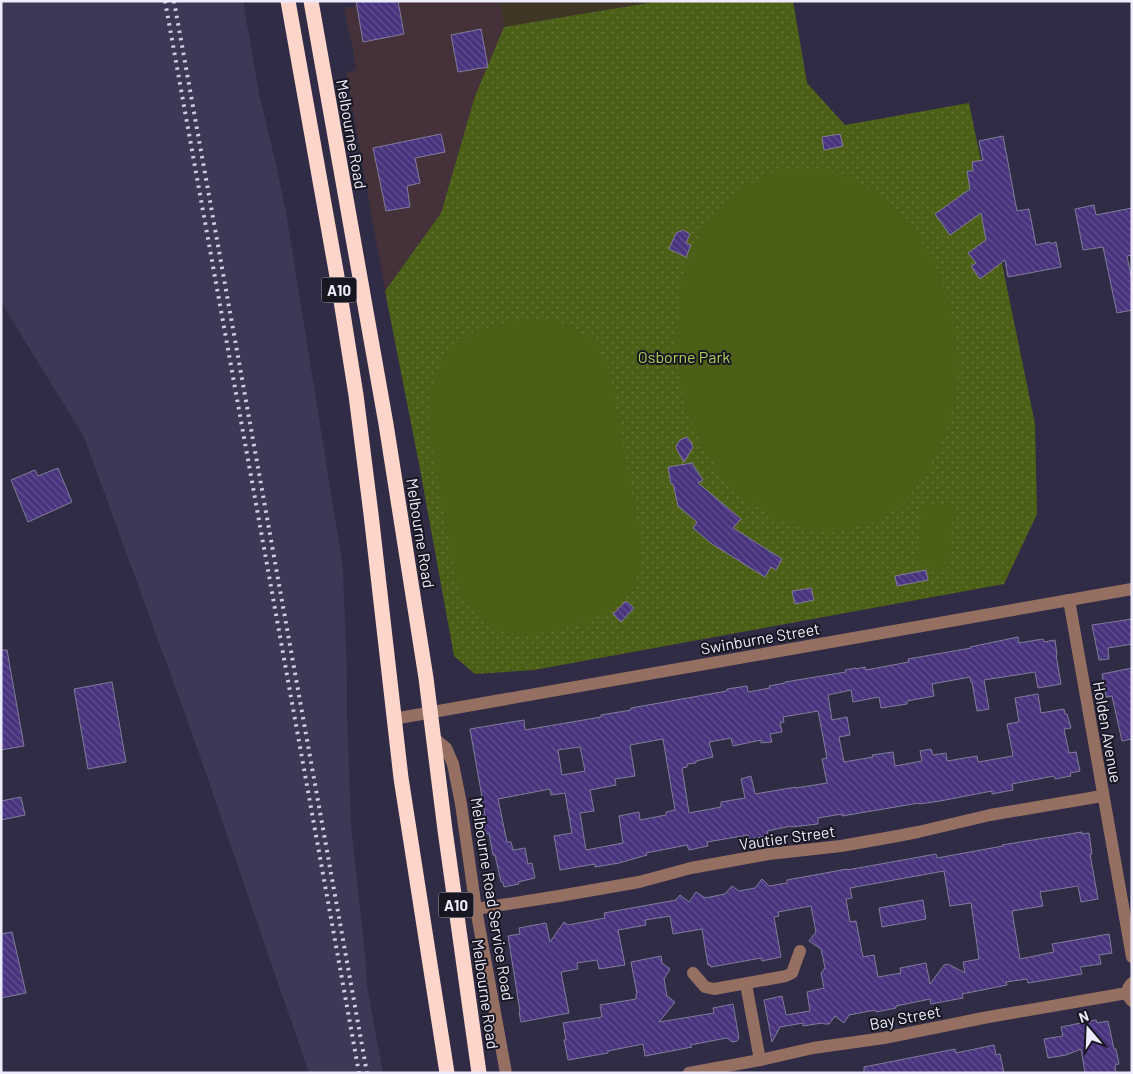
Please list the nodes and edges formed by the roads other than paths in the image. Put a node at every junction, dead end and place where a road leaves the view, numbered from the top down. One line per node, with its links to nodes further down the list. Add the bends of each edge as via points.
1 (288, 1): 6 (highway, A10, via 356,395)
2 (311, 1): 5 (highway, Melbourne Road / A10, via 386,424)
3 (1132, 589): 4 (street, Swinburne Street)
4 (1068, 600): 5 (street, Swinburne Street); 8 (street, Holden Avenue)
5 (430, 713): 6 (street, Swinburne Street); 7 (highway, Melbourne Road / A10)
6 (394, 719): 16 (highway, A10)
7 (433, 737): 9 (street, Melbourne Road Service Road, via 446,748 453,764); 17 (highway, Melbourne Road / A10)
8 (1102, 796): 9 (street, Vautier Street, via 990,815 892,837 770,854 691,868 638,882); 11 (street, Holden Avenue)
9 (476, 909): 18 (street, Melbourne Road Service Road)
10 (800, 951): 13 (street, via 792,973)
11 (1132, 957)
12 (693, 973): 13 (street, via 705,987 714,989)
13 (746, 984): 15 (street)
14 (1130, 992): 15 (street, Bay Street)
15 (760, 1060): 19 (street, Bay Street)
16 (447, 1073)
17 (479, 1073)
18 (506, 1073)
19 (689, 1073)

